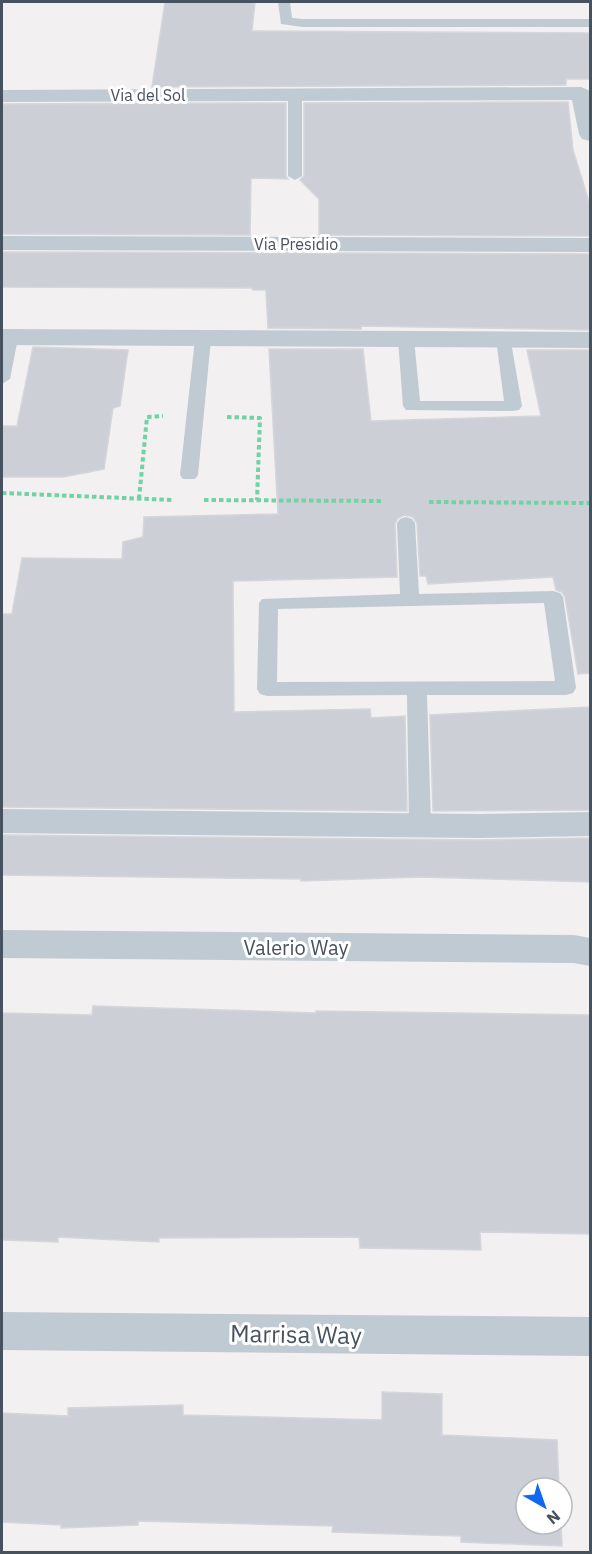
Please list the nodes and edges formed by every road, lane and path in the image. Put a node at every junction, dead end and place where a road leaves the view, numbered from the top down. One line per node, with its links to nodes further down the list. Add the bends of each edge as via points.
1 (284, 2): 2 (lane, via 286,21 303,23)
2 (591, 23)
3 (295, 94): 4 (street, Via del Sol); 5 (street, Via del Sol, via 581,93); 6 (lane)
4 (2, 96)
5 (591, 134)
6 (295, 176)
7 (2, 243): 8 (street, Via Presidio)
8 (591, 245)
9 (6, 337): 10 (street); 14 (lane)
10 (203, 339): 11 (street); 15 (lane)
11 (406, 339): 12 (street); 12 (lane, via 412,406 513,406)
12 (504, 339): 13 (street)
13 (591, 340)
14 (2, 379)
15 (189, 475)
16 (2, 493): 17 (path)
17 (174, 500)
18 (198, 500): 19 (path)
19 (390, 501)
20 (425, 502): 21 (path)
21 (591, 503)
22 (406, 523): 23 (lane)
23 (410, 600): 24 (lane, via 269,603 267,688); 24 (lane, via 553,597 566,688)
24 (417, 688): 26 (lane)
25 (2, 821): 26 (street)
26 (420, 824): 27 (street)
27 (591, 824)
28 (2, 944): 29 (street, Valerio Way)
29 (591, 952)
30 (2, 1331): 31 (street, Marrisa Way)
31 (591, 1337)

